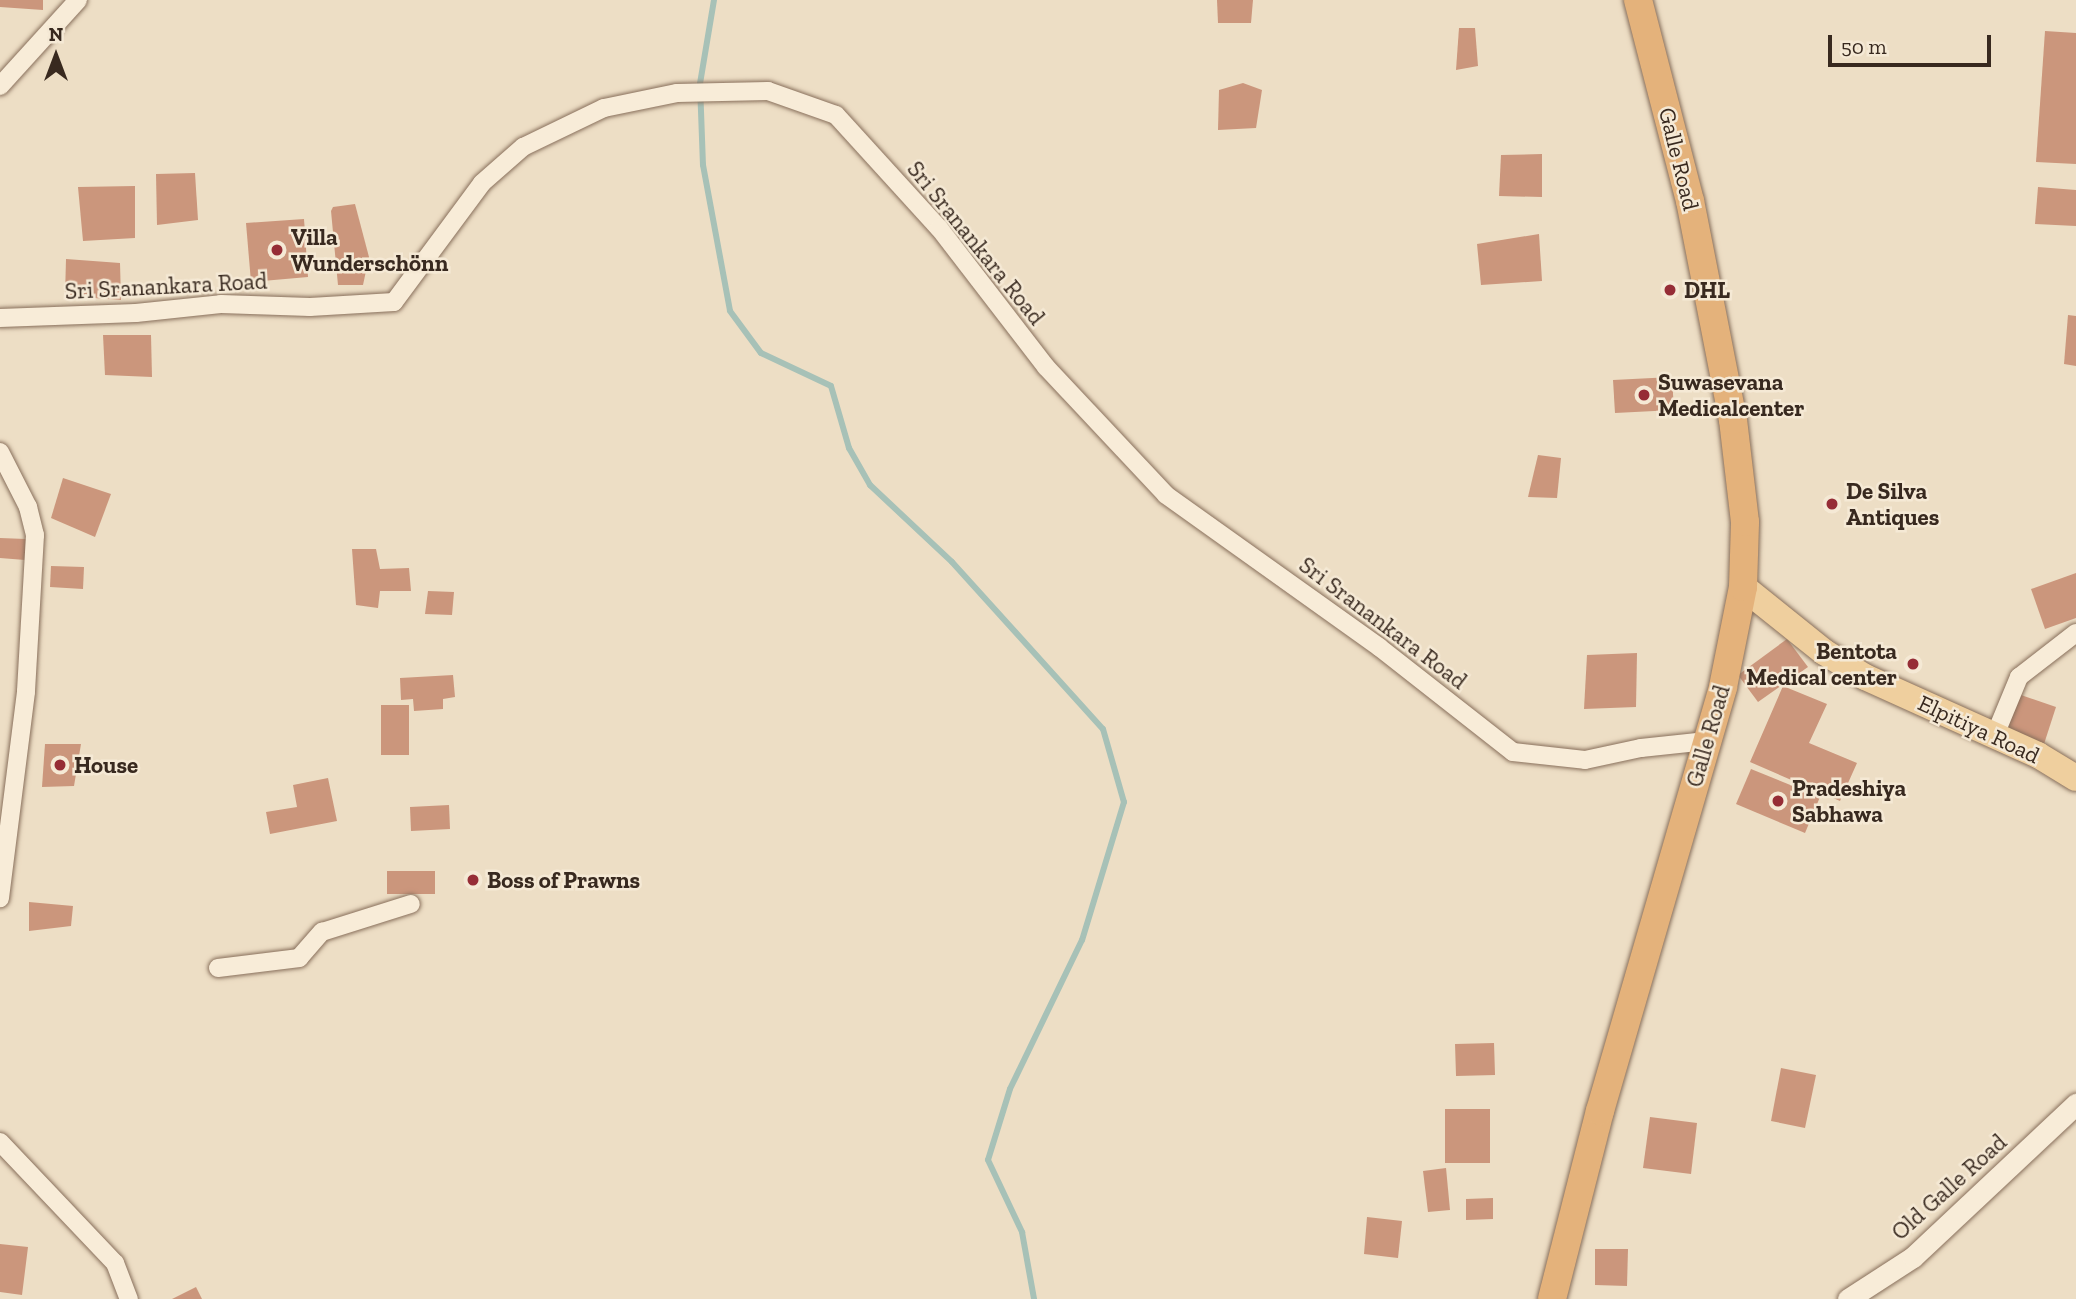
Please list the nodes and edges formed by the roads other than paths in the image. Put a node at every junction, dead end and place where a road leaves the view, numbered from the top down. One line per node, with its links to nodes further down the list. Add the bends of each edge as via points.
1 (78, 0): 3 (street)
2 (1638, 0): 6 (highway, Galle Road, via 1690,201 1733,420 1745,522)
3 (0, 86)
4 (0, 318): 9 (street, Sri Sranankara Road, via 136,313 221,303 310,307 394,302 482,183 523,147 604,108 677,93 768,91 836,115 939,228 1046,367 1166,495 1379,647 1513,752 1586,761 1641,748)
5 (0, 452): 11 (street, via 29,507 35,535 26,692)
6 (1743, 587): 8 (main road, Elpitiya Road, via 1824,652 1865,677); 9 (highway, Galle Road)
7 (2076, 633): 8 (street, via 2019,677)
8 (1995, 735): 10 (main road, Elpitiya Road)
9 (1707, 741): 17 (highway, Galle Road)
10 (2076, 778)
11 (0, 898)
12 (411, 904): 13 (street, via 322,932 299,958)
13 (218, 968)
14 (2076, 1104): 18 (street, Old Galle Road, via 1913,1257)
15 (0, 1142): 16 (street, via 115,1263)
16 (129, 1299)
17 (1552, 1299)
18 (1849, 1299)

